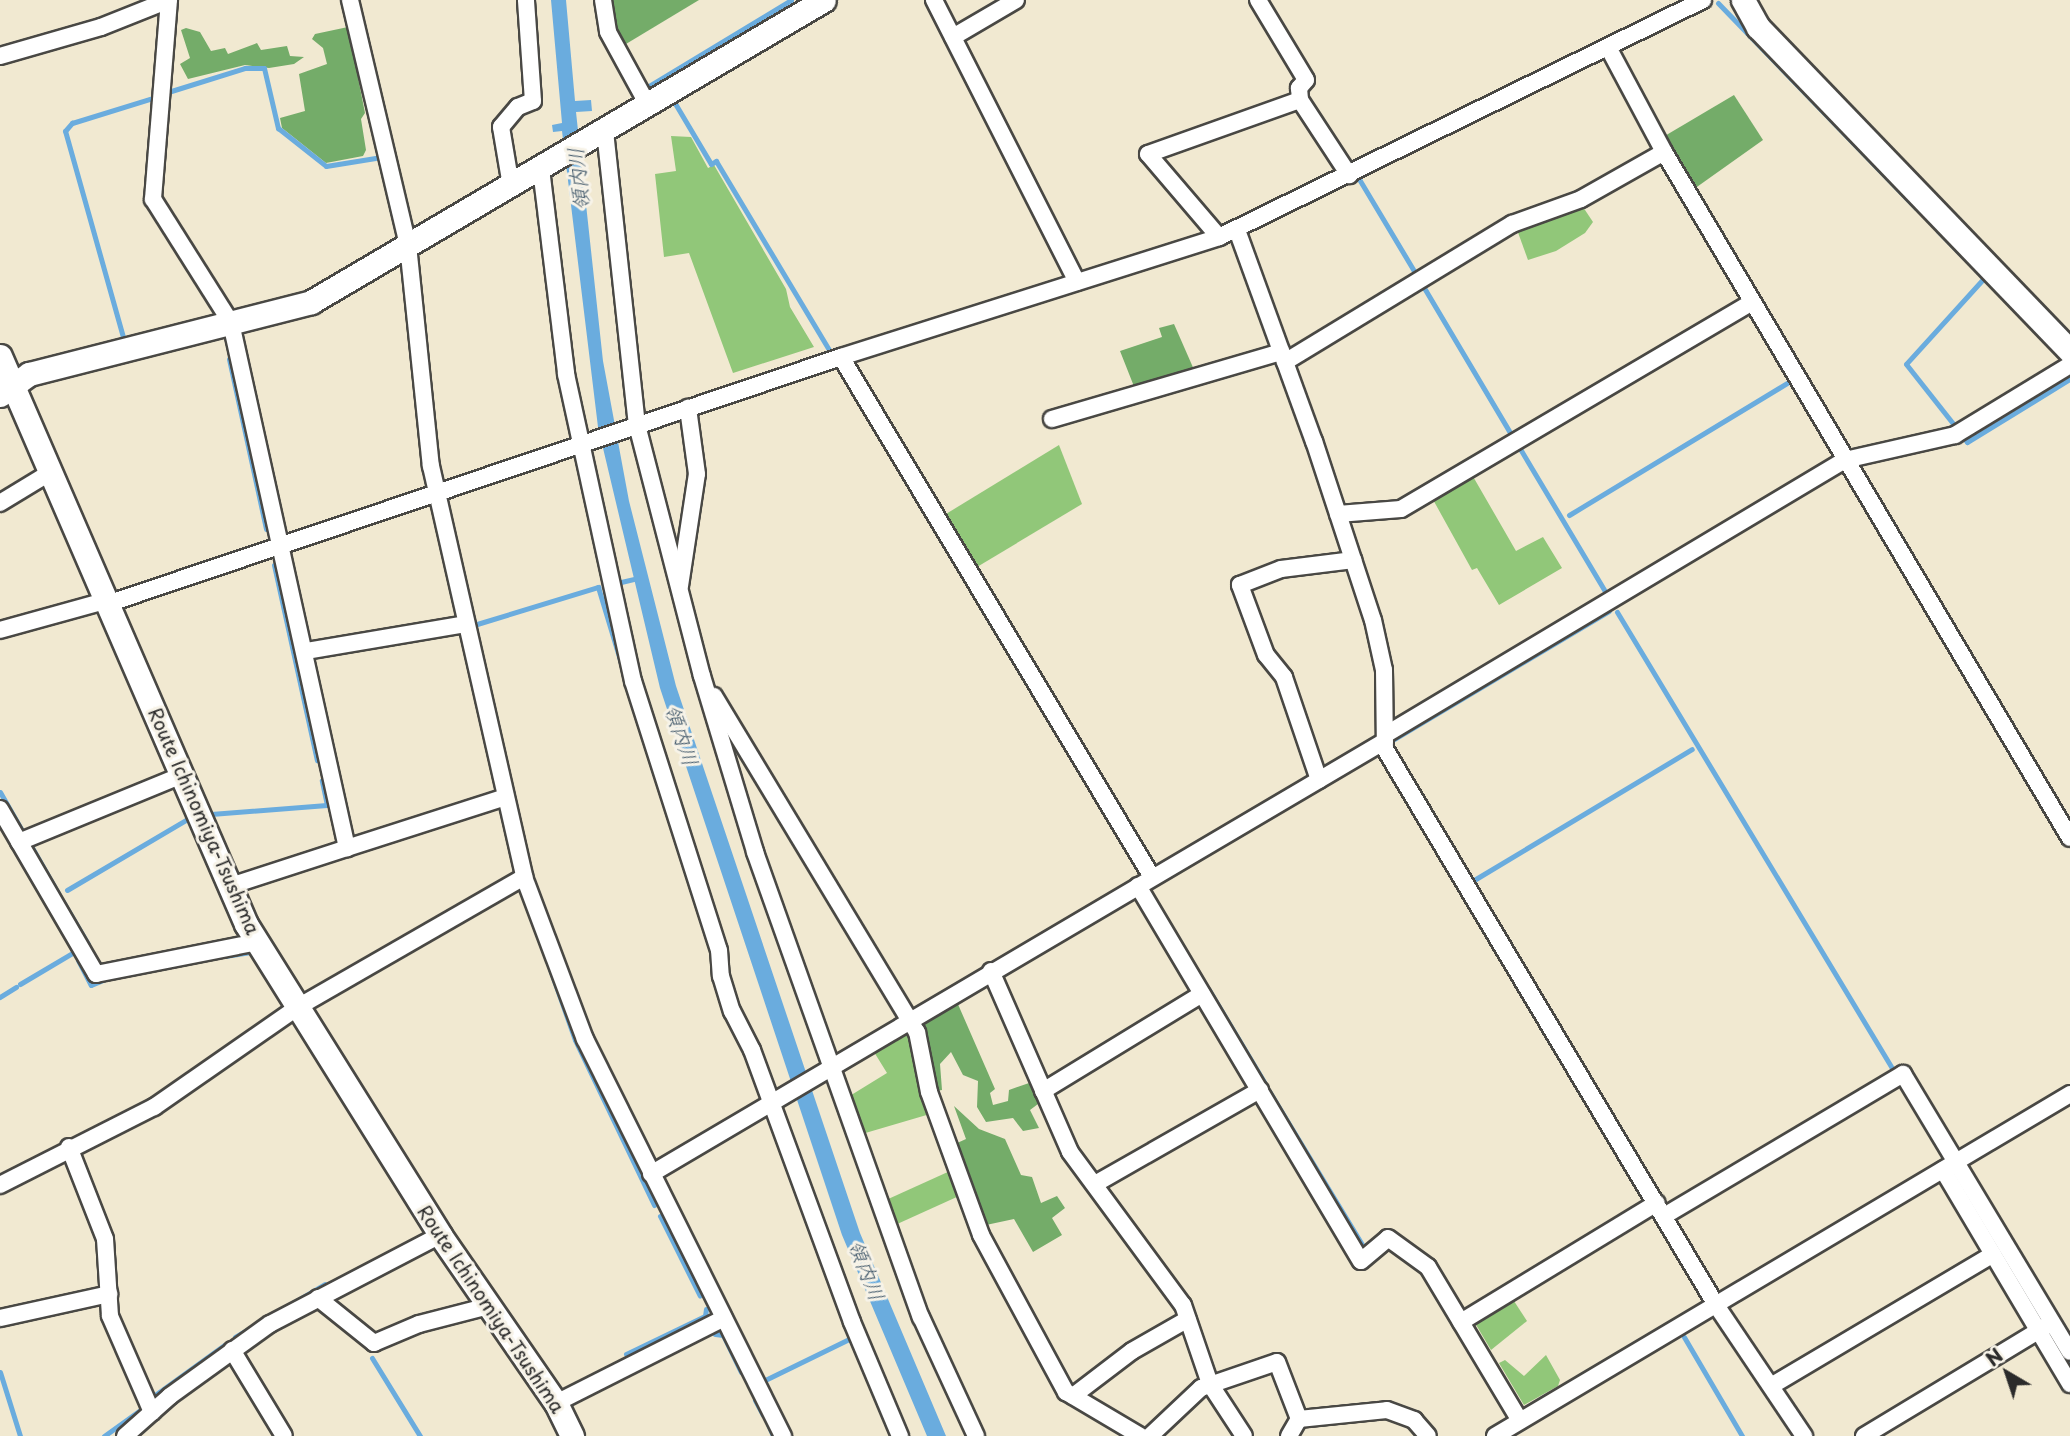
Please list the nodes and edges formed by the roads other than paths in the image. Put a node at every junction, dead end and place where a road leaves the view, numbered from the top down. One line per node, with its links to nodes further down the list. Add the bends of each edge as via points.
1 (350, 0): 22 (street)
2 (526, 0): 19 (street, via 533,101 518,107 501,127)
3 (603, 0): 14 (street, via 608,32)
4 (824, 0): 14 (street)
5 (934, 0): 10 (street)
6 (1016, 0): 10 (street)
7 (1258, 0): 13 (street, via 1306,80 1299,88)
8 (1703, 0): 11 (street)
9 (1743, 0): 26 (street, via 1758,27)
10 (953, 37): 23 (street)
11 (1608, 47): 16 (street); 18 (street)
12 (1, 52): 25 (street, via 101,27 169,0 152,199)
13 (1300, 100): 18 (street); 21 (street, via 1148,154)
14 (648, 105): 15 (street)
15 (602, 133): 17 (street); 34 (street)
16 (1664, 152): 24 (street); 29 (street, via 1581,199 1512,224)
17 (543, 167): 19 (street); 35 (street)
18 (1349, 175): 20 (street)
19 (511, 186): 22 (street)
20 (1237, 230): 21 (street); 29 (street)
21 (1219, 237): 23 (street)
22 (408, 245): 25 (street, via 311,302); 38 (street)
23 (1077, 282): 28 (street)
24 (1752, 302): 36 (street); 40 (street, via 1401,509)
25 (232, 323): 31 (street, via 29,374); 41 (street)
26 (2070, 351)
27 (0, 356): 31 (street, Route Ichinomiya-Tsushima)
28 (841, 357): 32 (street); 58 (street)
29 (1283, 357): 33 (street); 40 (street)
30 (2070, 365): 36 (street, via 1955,435)
31 (6, 390): 37 (street, Route Ichinomiya-Tsushima)
32 (688, 408): 34 (street); 43 (street, via 697,474)
33 (1052, 419)
34 (632, 427): 35 (street); 43 (street)
35 (585, 442): 38 (street); 69 (street, via 632,681 719,950 720,976)
36 (1845, 460): 49 (street); 54 (street)
37 (51, 472): 39 (street); 44 (street, Route Ichinomiya-Tsushima)
38 (437, 493): 41 (street); 45 (street)
39 (0, 503)
40 (1338, 514): 42 (street)
41 (283, 544): 44 (street); 47 (street)
42 (1353, 560): 49 (street, via 1384,670); 51 (street, via 1281,569 1240,585 1266,655 1284,677)
43 (679, 594): 48 (street)
44 (109, 602): 46 (street); 50 (street, Route Ichinomiya-Tsushima)
45 (466, 624): 47 (street); 52 (street)
46 (0, 630)
47 (306, 651): 56 (street)
48 (702, 676): 64 (street); 65 (street, via 755,852)
49 (1385, 738): 51 (street); 75 (street, via 1385,749)
50 (183, 775): 55 (street); 59 (street, Route Ichinomiya-Tsushima)
51 (1319, 779): 58 (street)
52 (503, 798): 56 (street); 57 (street)
53 (0, 809): 55 (street)
54 (2070, 838)
55 (19, 842): 60 (street, via 96,974)
56 (347, 848): 59 (street)
57 (524, 877): 63 (street); 72 (street, via 585,1039)
58 (1145, 882): 61 (street); 62 (street)
59 (230, 886): 60 (street, Route Ichinomiya-Tsushima)
60 (257, 942): 63 (street, Route Ichinomiya-Tsushima)
61 (991, 971): 64 (street); 67 (street)
62 (1202, 994): 66 (street); 67 (street)
63 (298, 1007): 70 (street, via 154,1107); 76 (street, Route Ichinomiya-Tsushima)
64 (909, 1019): 65 (street); 92 (street, via 917,1032 929,1092 981,1235 1066,1392)
65 (828, 1067): 69 (street); 102 (street, via 921,1317)
66 (1260, 1090): 73 (street); 85 (street, via 1362,1261 1388,1238 1428,1267)
67 (1043, 1091): 73 (street, via 1070,1152)
68 (2070, 1094): 71 (street)
69 (773, 1101): 72 (street); 101 (street, via 852,1322)
70 (69, 1147): 74 (street); 78 (street, via 103,1230)
71 (1950, 1166): 75 (street, via 1903,1074); 77 (street); 80 (street); 86 (street)
72 (650, 1174): 83 (street)
73 (1095, 1184): 84 (street, via 1155,1264)
74 (0, 1185)
75 (1661, 1210): 80 (street); 85 (street)
76 (440, 1235): 79 (street); 81 (street, Route Ichinomiya-Tsushima)
77 (1993, 1254): 86 (street); 91 (street)
78 (109, 1294): 82 (street); 94 (street, via 110,1316)
79 (318, 1298): 81 (street, via 374,1343 419,1324); 87 (street)
80 (1716, 1305): 91 (street); 96 (street)
81 (489, 1306): 93 (street, Route Ichinomiya-Tsushima)
82 (0, 1318)
83 (724, 1318): 93 (street); 100 (street)
84 (1188, 1319): 89 (street); 92 (street, via 1132,1351)
85 (1461, 1322): 96 (street)
86 (2046, 1327): 88 (street); 90 (street); 110 (street)
87 (232, 1350): 94 (street); 98 (street)
88 (2070, 1352)
89 (1210, 1384): 95 (street, via 1277,1362); 104 (street, via 1176,1408); 105 (street)
90 (2070, 1384)
91 (1771, 1386): 109 (street)
92 (1073, 1396): 103 (street)
93 (556, 1403): 99 (street, Route Ichinomiya-Tsushima)
94 (152, 1412): 97 (street)
95 (1299, 1419): 106 (street); 107 (street, via 1387,1410 1414,1420)
96 (1520, 1421): 108 (street)
97 (125, 1436)
98 (284, 1436)
99 (572, 1436)
100 (783, 1436)
101 (901, 1436)
102 (976, 1436)
103 (1140, 1436)
104 (1150, 1436)
105 (1244, 1436)
106 (1289, 1436)
107 (1428, 1436)
108 (1495, 1436)
109 (1804, 1436)
110 (1864, 1436)

